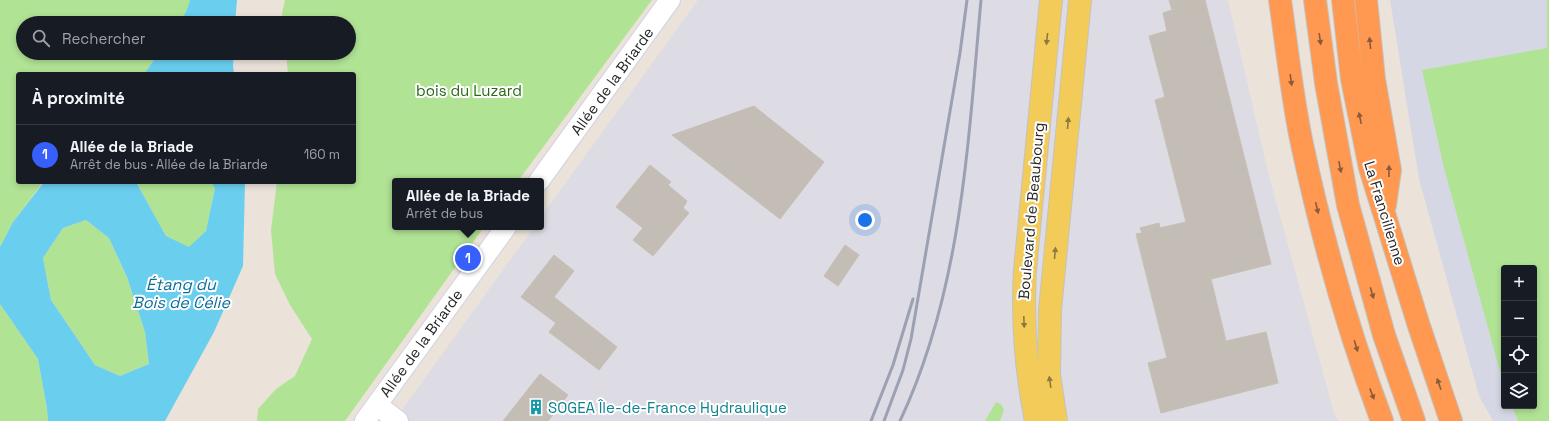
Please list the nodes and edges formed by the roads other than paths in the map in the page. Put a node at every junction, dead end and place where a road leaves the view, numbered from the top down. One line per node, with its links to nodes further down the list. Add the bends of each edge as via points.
1 (670, 0): 8 (street, Allée de la Briarde)
2 (1051, 0): 14 (main road, Boulevard de Beaubourg, one-way to 14, via 1023,296 1025,352)
3 (1080, 0): 15 (main road, Boulevard de Beaubourg, one-way to 3, via 1049,374 1050,310)
4 (1280, 0): 16 (highway, one-way to 16, via 1302,144 1325,244 1362,367)
5 (1315, 0): 17 (highway, La Francilienne, one-way to 17, via 1326,83 1348,205 1384,335)
6 (1343, 0): 9 (highway, La Francilienne, one-way to 6, via 1370,168 1352,79)
7 (1366, 0): 9 (highway, one-way to 7, via 1390,170 1374,79)
8 (541, 178)
9 (1384, 210): 18 (highway, La Francilienne, one-way to 9)
10 (504, 230): 11 (street, Allée de la Briarde)
11 (377, 405): 12 (street, Allée de la Briarde); 13 (street)
12 (365, 421)
13 (398, 421)
14 (1036, 421)
15 (1056, 421)
16 (1382, 421)
17 (1414, 421)
18 (1451, 421)

